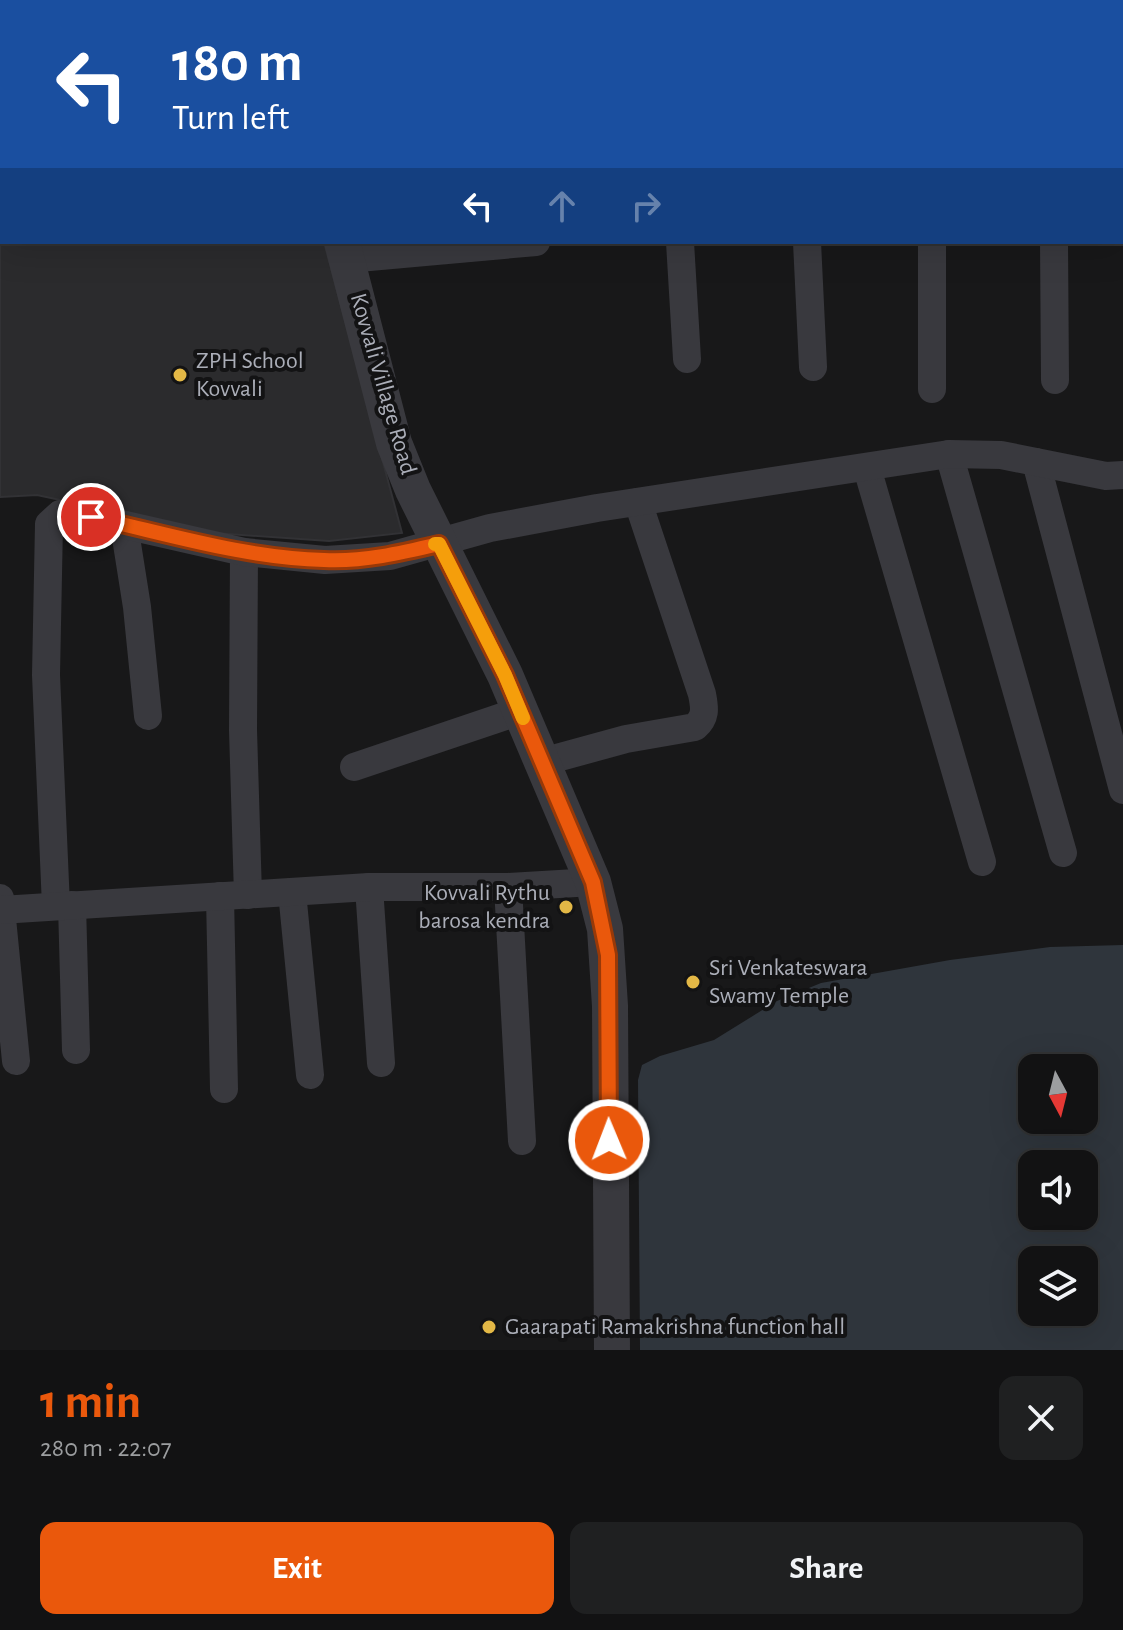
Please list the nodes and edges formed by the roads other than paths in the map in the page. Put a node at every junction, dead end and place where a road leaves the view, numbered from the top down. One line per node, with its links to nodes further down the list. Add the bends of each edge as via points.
1 (494, 244): 6 (street)
2 (680, 244): 7 (street)
3 (807, 244): 8 (street)
4 (932, 244): 10 (street)
5 (1054, 244): 9 (street)
6 (345, 251): 17 (street, Kovvali Village Road, via 394,443)
7 (687, 359)
8 (813, 367)
9 (1055, 380)
10 (932, 389)
11 (949, 454): 12 (street); 13 (street); 24 (street)
12 (1036, 462): 14 (street); 23 (street)
13 (867, 468): 15 (street); 25 (street)
14 (1123, 475)
15 (638, 502): 17 (street, via 490,528); 21 (street, via 702,694 702,720 695,727)
16 (124, 525): 18 (street); 20 (street); 32 (street, via 69,513 49,524 46,675)
17 (439, 544): 18 (street, via 390,556 325,560); 19 (street, Kovvali Village Road)
18 (244, 552): 30 (street, via 243,730)
19 (520, 711): 21 (street, Kovvali Village Road); 22 (street)
20 (148, 716)
21 (542, 762): 26 (street, Kovvali Village Road)
22 (354, 767)
23 (1123, 790)
24 (1063, 853)
25 (982, 862)
26 (593, 882): 28 (street); 40 (street, Kovvali Village Road, via 605,929 610,1006)
27 (369, 887): 28 (street); 29 (street); 36 (street)
28 (508, 887): 39 (street)
29 (292, 892): 30 (street); 37 (street)
30 (234, 896): 32 (street); 38 (street)
31 (0, 898): 33 (street)
32 (64, 906): 33 (street); 34 (street)
33 (0, 910): 35 (street)
34 (76, 1050)
35 (16, 1061)
36 (381, 1063)
37 (310, 1075)
38 (224, 1089)
39 (522, 1141)
40 (612, 1350)

